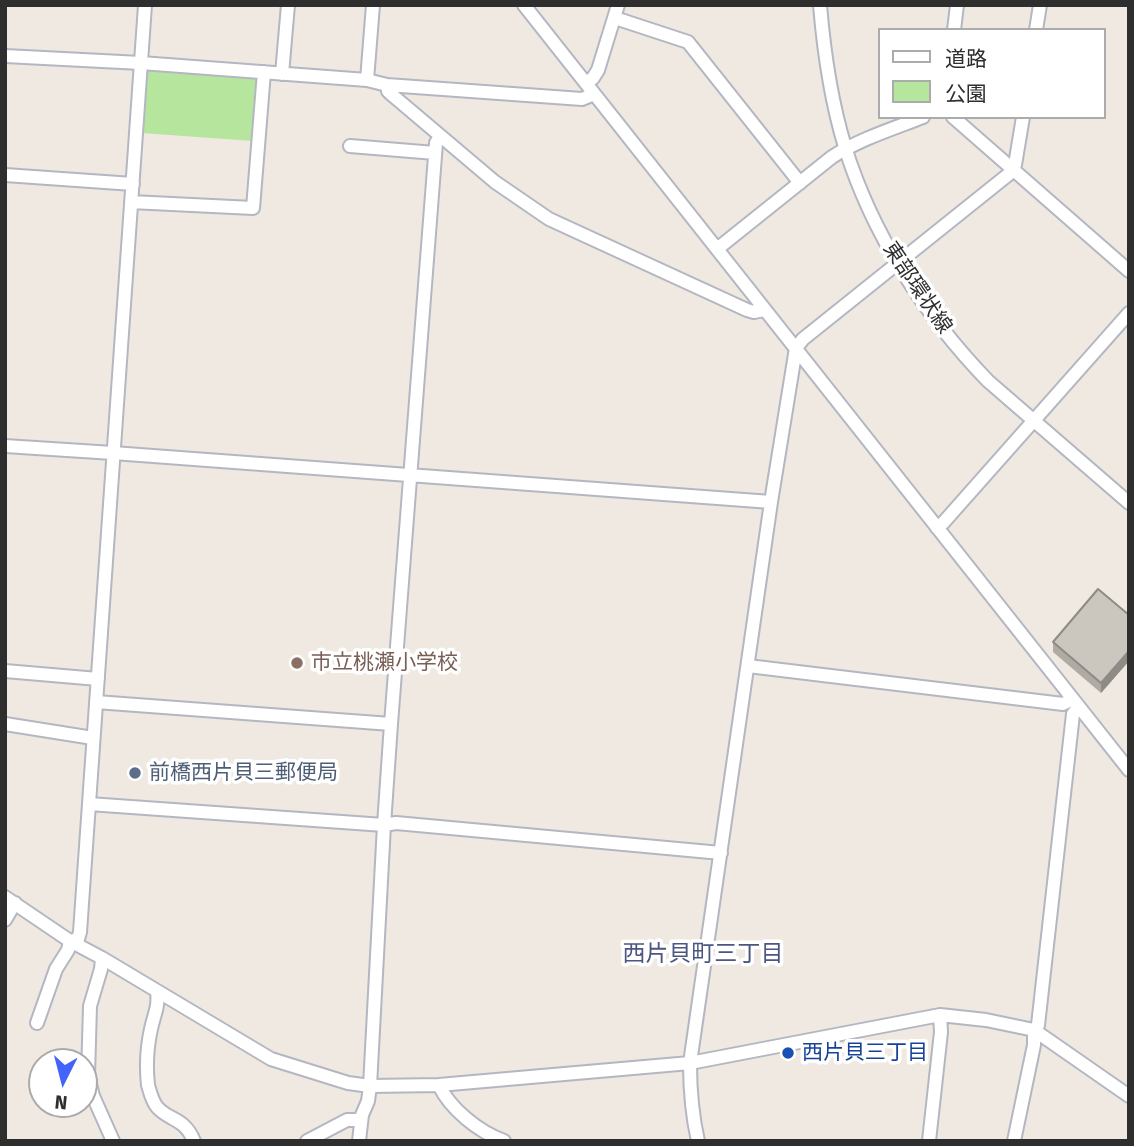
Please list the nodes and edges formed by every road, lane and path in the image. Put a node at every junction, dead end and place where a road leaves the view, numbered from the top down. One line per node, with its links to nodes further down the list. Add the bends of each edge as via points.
1 (145, 5): 12 (street)
2 (288, 5): 14 (street)
3 (373, 5): 15 (street)
4 (524, 5): 17 (street)
5 (820, 5): 23 (street, 東部環状線, via 831,91)
6 (957, 5): 9 (street)
7 (1040, 5): 10 (street)
8 (617, 12): 17 (street); 27 (street, via 688,42)
9 (954, 28)
10 (1036, 28)
11 (5, 56): 12 (street)
12 (141, 63): 13 (street); 28 (street)
13 (264, 72): 14 (street); 29 (street, via 253,208)
14 (282, 74): 15 (street)
15 (367, 80): 16 (street)
16 (387, 85): 17 (street, via 582,99); 21 (street, via 391,94)
17 (590, 89): 30 (street)
18 (918, 119): 23 (street)
19 (955, 119): 25 (street)
20 (1023, 119): 25 (street)
21 (439, 136): 24 (street); 33 (street, via 503,189 549,219 747,310)
22 (350, 146): 24 (street)
23 (846, 148): 27 (street); 31 (street, 東部環状線)
24 (435, 153): 39 (street)
25 (1013, 170): 31 (street); 32 (street)
26 (5, 175): 28 (street)
27 (800, 183): 30 (street)
28 (133, 184): 29 (street)
29 (131, 202): 38 (street)
30 (717, 249): 33 (street)
31 (898, 264): 35 (street); 36 (street, 東部環状線, via 971,363)
32 (1129, 271)
33 (764, 310): 35 (street)
34 (1129, 313): 36 (street)
35 (796, 348): 40 (street); 42 (street)
36 (1035, 420): 41 (street, 東部環状線); 42 (street)
37 (5, 446): 38 (street)
38 (113, 453): 39 (street); 45 (street)
39 (409, 476): 40 (street); 49 (street)
40 (771, 502): 43 (street)
41 (1129, 503)
42 (937, 528): 47 (street)
43 (748, 666): 47 (street); 54 (street)
44 (5, 671): 45 (street)
45 (98, 678): 46 (street)
46 (96, 702): 49 (street); 50 (street)
47 (1076, 703): 51 (street); 62 (street)
48 (5, 724): 50 (street)
49 (391, 724): 53 (street)
50 (93, 738): 52 (street)
51 (1129, 770)
52 (89, 804): 53 (street); 57 (street, via 80,932 78,939)
53 (384, 825): 54 (street); 65 (street)
54 (721, 853): 63 (street)
55 (10, 900): 56 (street); 57 (street)
56 (5, 920)
57 (70, 940): 58 (street); 61 (street)
58 (102, 958): 59 (street); 68 (street, via 90,1006 88,1076)
59 (157, 992): 65 (street, via 271,1059); 69 (street, via 148,1085 159,1109 182,1122)
60 (940, 1016): 62 (street); 63 (street); 74 (street)
61 (37, 1024)
62 (1034, 1030): 66 (street); 75 (street)
63 (690, 1063): 64 (street); 73 (street)
64 (439, 1085): 65 (street); 72 (street, via 468,1119)
65 (370, 1086): 67 (street)
66 (1129, 1096)
67 (361, 1120): 70 (street, via 347,1120); 71 (street)
68 (113, 1141)
69 (194, 1141)
70 (307, 1141)
71 (359, 1141)
72 (504, 1141)
73 (698, 1141)
74 (929, 1141)
75 (1014, 1141)

